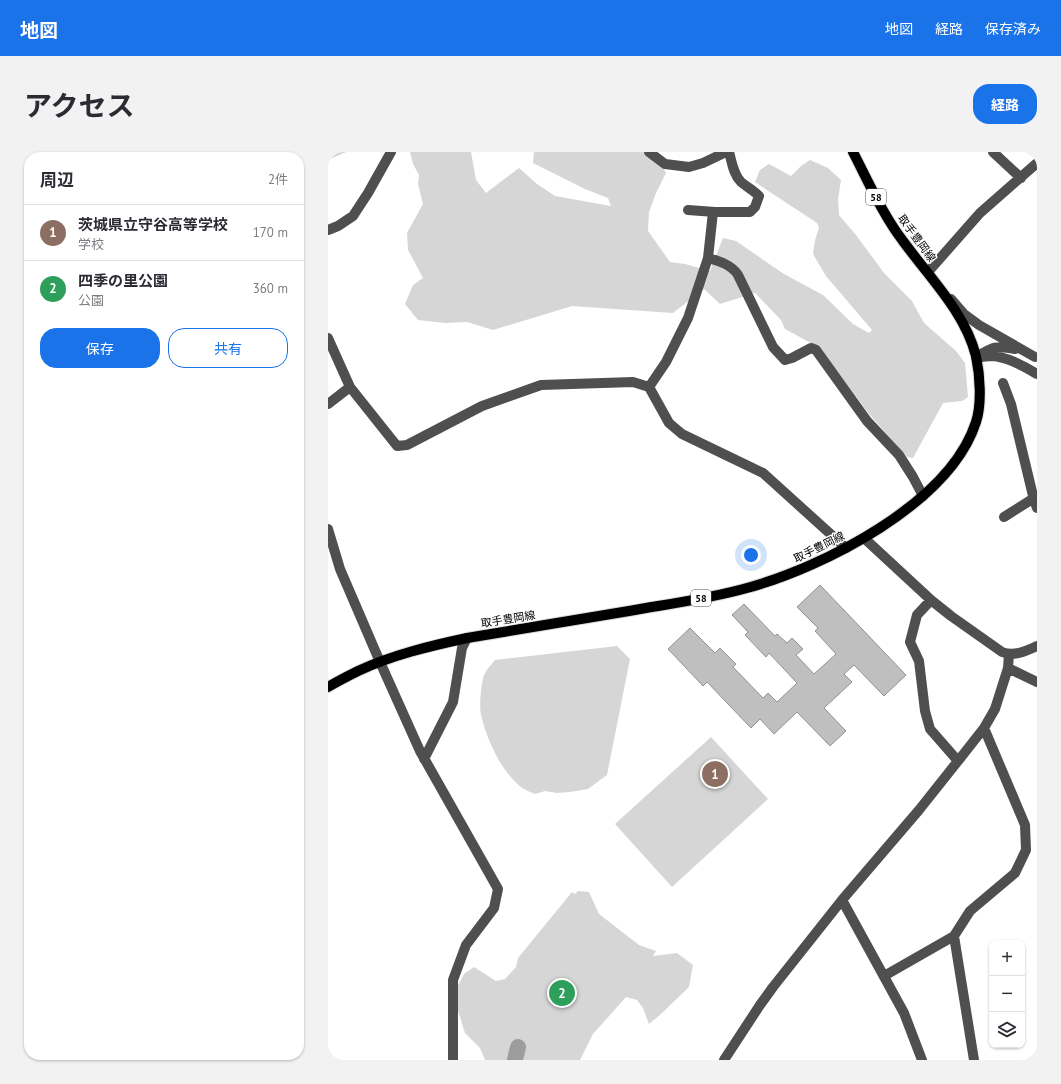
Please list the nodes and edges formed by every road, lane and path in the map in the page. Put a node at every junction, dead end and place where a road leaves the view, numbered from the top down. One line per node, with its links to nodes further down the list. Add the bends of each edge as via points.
1 (391, 152): 11 (street, via 353,216)
2 (649, 152): 3 (street, via 665,164 689,167)
3 (726, 152)
4 (729, 152): 10 (street, via 736,175 759,196 750,212)
5 (853, 152): 13 (main road, 取手豊岡線 / 58, via 890,221)
6 (993, 152): 8 (street)
7 (1037, 163): 8 (street)
8 (1021, 178): 13 (street, via 980,213)
9 (688, 210): 10 (street)
10 (713, 212): 12 (street)
11 (328, 230)
12 (708, 258): 21 (street, via 688,318 666,362); 23 (street, via 720,261 735,270 773,347 785,360 811,348 816,350 867,421 899,455)
13 (928, 272): 14 (main road, 取手豊岡線 / 58)
14 (940, 290): 16 (main road, 取手豊岡線 / 58, via 968,332); 17 (street, via 978,325)
15 (328, 338): 20 (street)
16 (976, 357): 17 (street, via 1002,346); 18 (street, via 1002,358); 23 (main road, 取手豊岡線 / 58, via 980,395 977,421 960,456)
17 (1036, 358)
18 (1037, 374)
19 (1003, 383): 24 (street, via 1011,404)
20 (350, 387): 21 (street, via 397,446 408,444 482,406 541,385 634,382); 22 (street)
21 (649, 387): 28 (street, via 669,423 682,434 763,473)
22 (328, 404)
23 (923, 496): 27 (main road, 取手豊岡線 / 58)
24 (1035, 503): 25 (street)
25 (1004, 516)
26 (328, 529): 33 (street, via 340,569)
27 (864, 538): 28 (main road, 取手豊岡線 / 58); 29 (street)
28 (846, 548): 30 (main road, 取手豊岡線 / 58, via 797,571 724,594)
29 (931, 600): 32 (street, via 1002,652); 39 (street, via 917,615 910,642 919,661 925,711 930,729)
30 (467, 638): 33 (main road, 取手豊岡線 / 58); 38 (street, via 462,648 453,702)
31 (1037, 646): 32 (street)
32 (1009, 654): 34 (street)
33 (380, 662): 36 (main road, 取手豊岡線 / 58); 38 (street)
34 (1008, 668): 35 (street); 37 (street, via 995,709)
35 (1037, 682)
36 (328, 687)
37 (984, 728): 39 (street); 41 (street, via 1025,825 1026,850 1015,873 970,911)
38 (424, 759): 43 (street, via 498,889 494,908 466,945 453,980)
39 (958, 762): 40 (street)
40 (842, 900): 42 (street); 44 (street, via 760,1005)
41 (954, 936): 42 (street); 46 (street)
42 (884, 976): 45 (street, via 904,1013)
43 (453, 1060)
44 (724, 1060)
45 (922, 1060)
46 (974, 1060)

